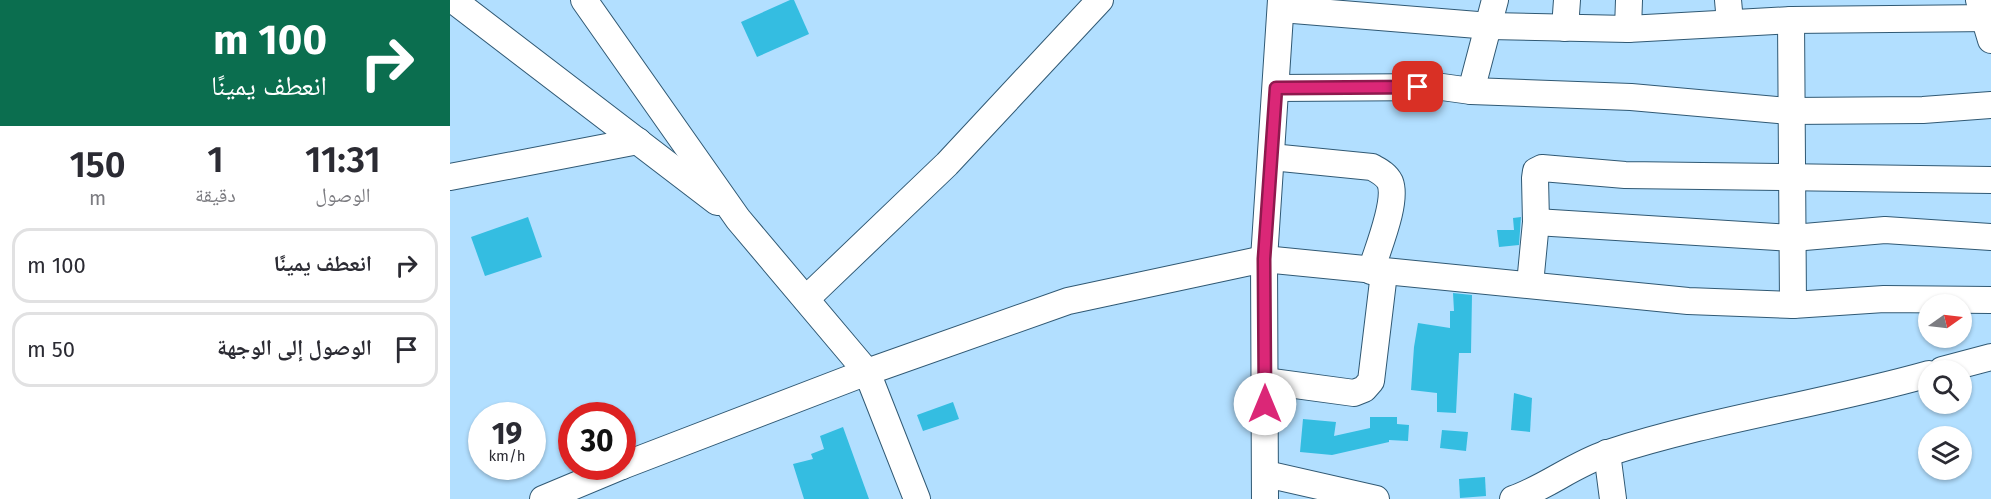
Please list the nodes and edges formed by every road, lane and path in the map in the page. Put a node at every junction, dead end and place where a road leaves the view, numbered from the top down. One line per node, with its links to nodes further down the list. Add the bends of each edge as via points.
1 (453, 0): 18 (street)
2 (584, 0): 23 (street)
3 (1100, 0): 30 (street, via 947,164)
4 (1495, 0): 11 (street)
5 (1567, 0): 12 (street)
6 (1629, 0): 13 (street)
7 (1281, 4): 11 (street); 14 (street)
8 (1729, 11): 9 (street); 13 (street)
9 (1791, 20): 10 (street); 17 (street)
10 (1987, 20)
11 (1490, 26): 12 (street); 15 (street)
12 (1565, 28): 13 (street)
13 (1628, 29)
14 (1276, 88): 15 (street, via 1442,87); 19 (street)
15 (1471, 91): 17 (street, via 1631,97)
16 (1991, 105): 17 (street)
17 (1790, 111): 21 (street)
18 (638, 141): 20 (street); 23 (street)
19 (1271, 157): 27 (street); 28 (street, via 1372,167 1384,174 1390,182 1390,209)
20 (450, 177)
21 (1791, 180): 22 (street); 24 (street, via 1542,168 1536,171 1535,178); 26 (street)
22 (1991, 180)
23 (738, 219): 30 (street)
24 (1536, 222): 26 (street); 29 (street)
25 (1991, 237): 26 (street, via 1885,230)
26 (1793, 238): 32 (street)
27 (1264, 259): 28 (street); 35 (street, via 1068,301); 37 (street)
28 (1378, 272): 29 (street); 37 (street, via 1371,381 1364,389 1354,393)
29 (1530, 284): 32 (street, via 1688,301)
30 (806, 299): 35 (street)
31 (1991, 300): 32 (street, via 1884,299)
32 (1793, 305)
33 (1991, 357): 34 (street)
34 (1972, 362)
35 (867, 372): 39 (street); 45 (street)
36 (1918, 377): 38 (street, via 1741,417)
37 (1265, 381): 41 (street)
38 (1607, 453): 42 (street, via 1570,468); 48 (street)
39 (636, 461)
40 (598, 480): 43 (street)
41 (1266, 487): 46 (street)
42 (1552, 490): 47 (street, via 1534,491)
43 (580, 491): 44 (street)
44 (543, 499)
45 (917, 499)
46 (1376, 499)
47 (1514, 499)
48 (1613, 499)

